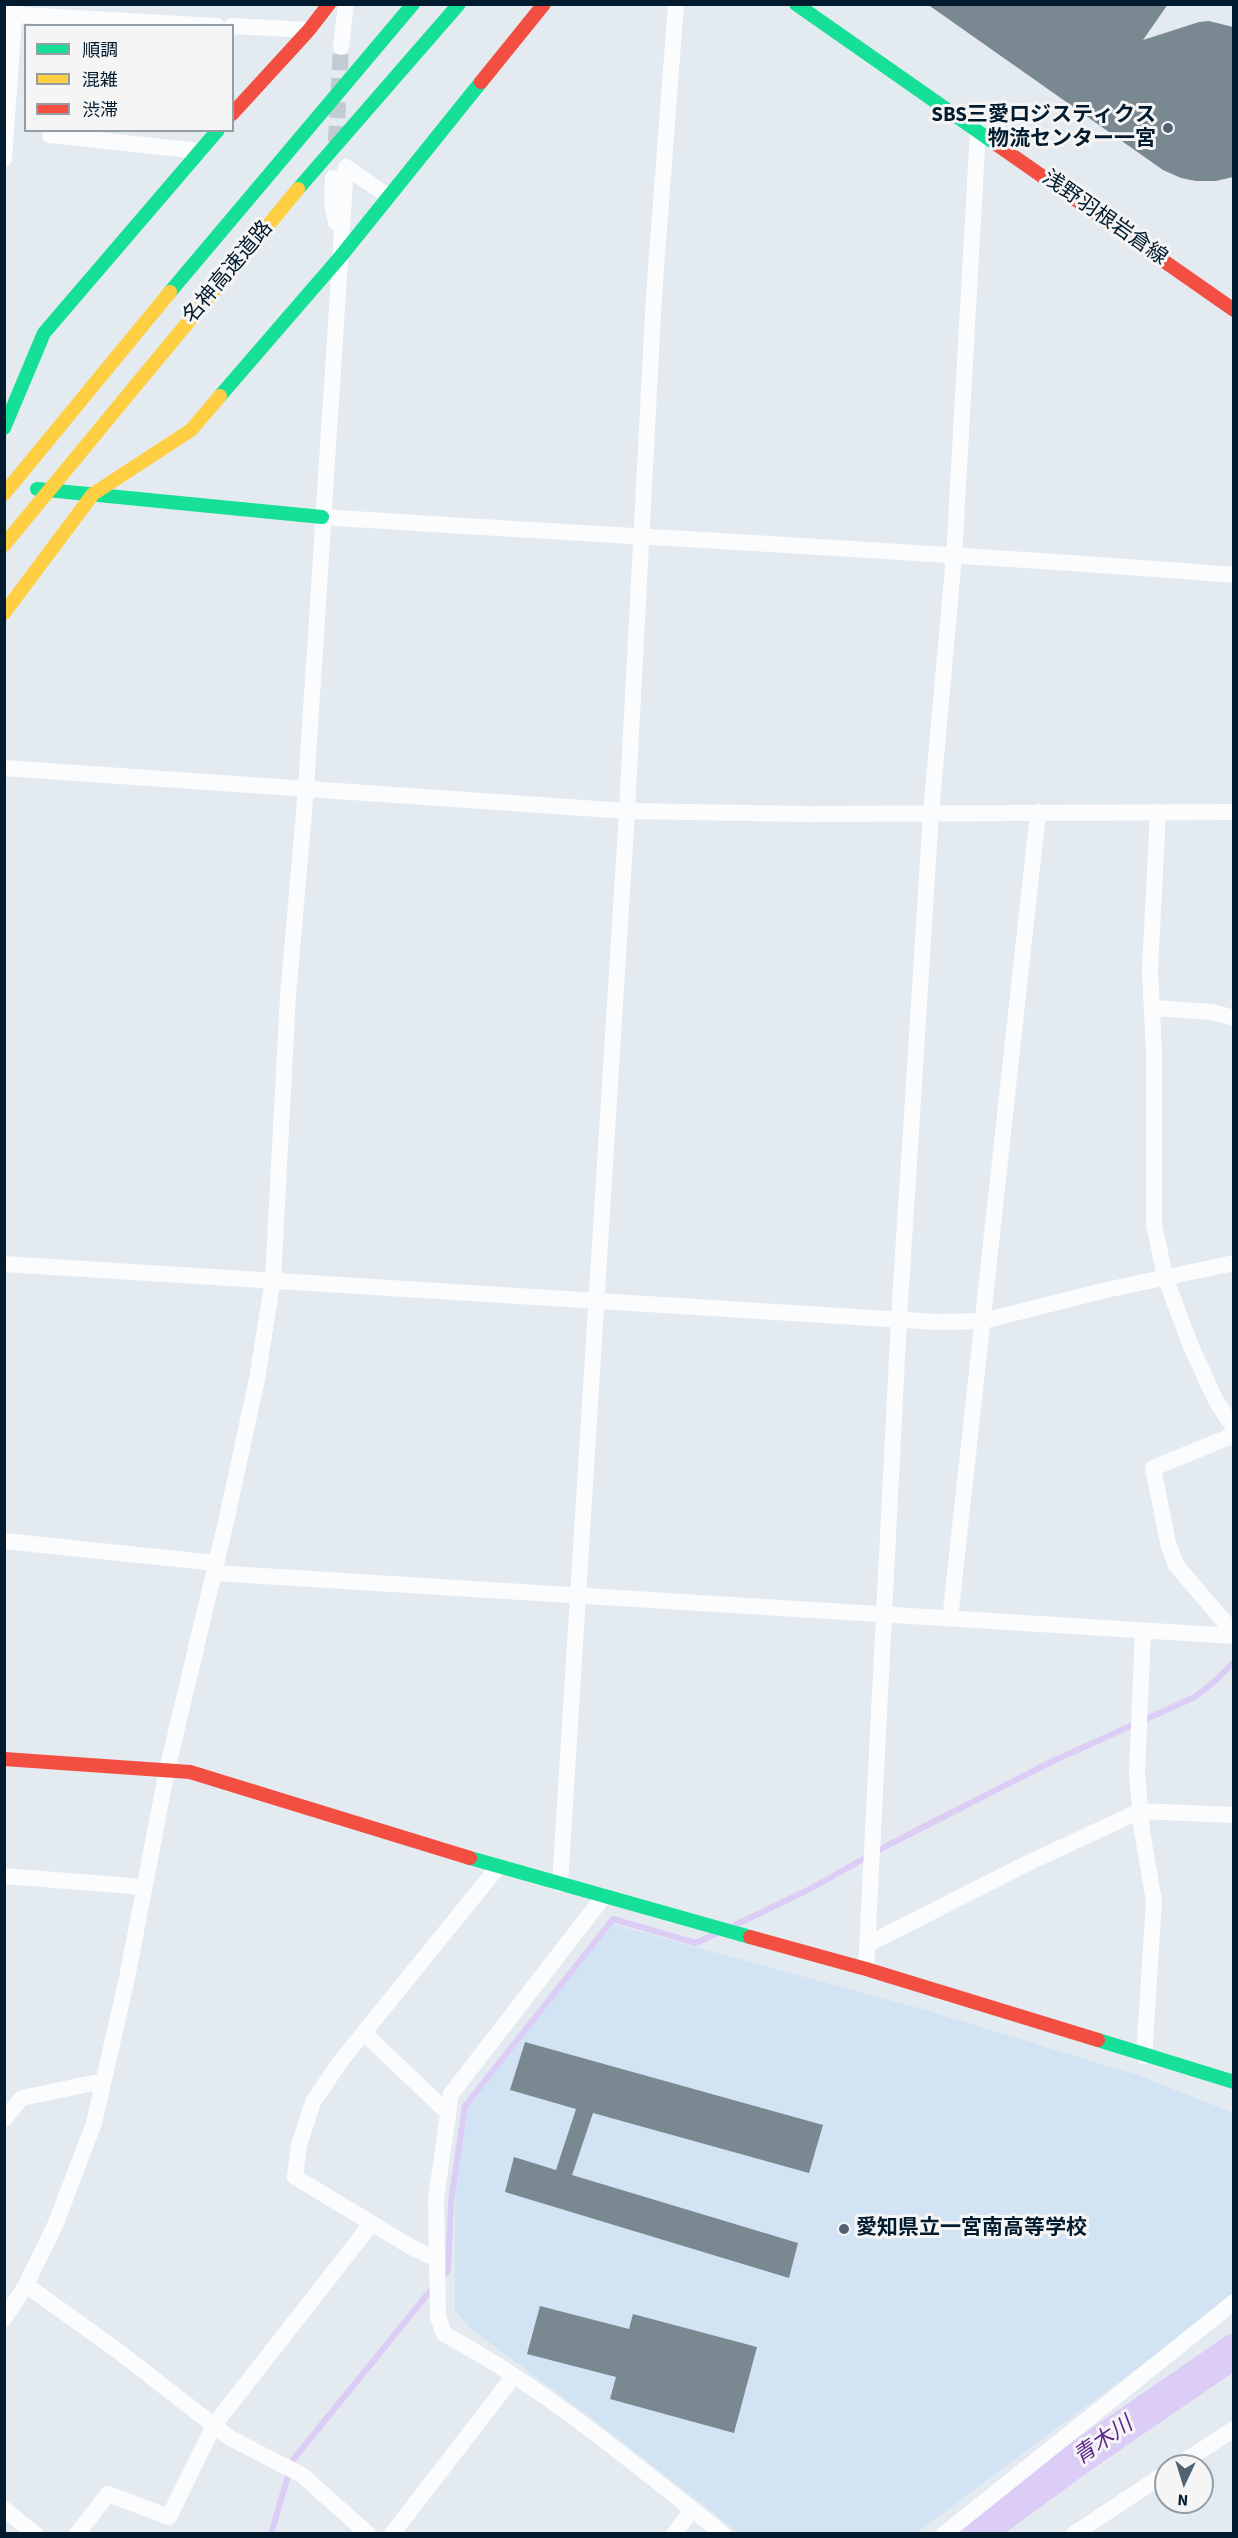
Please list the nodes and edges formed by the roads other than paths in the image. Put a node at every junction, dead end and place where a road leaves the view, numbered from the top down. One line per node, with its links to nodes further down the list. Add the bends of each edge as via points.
1 (329, 4): 11 (main road)
2 (347, 4): 12 (street)
3 (413, 4): 26 (main road, 名神高速道路)
4 (459, 4): 30 (main road, 名神高速道路, via 290,199)
5 (544, 4): 21 (main road)
6 (676, 4): 29 (street)
7 (796, 4): 16 (main road, 浅野羽根岩倉線)
8 (11, 11): 9 (street); 20 (street)
9 (190, 24)
10 (234, 26): 11 (street)
11 (309, 30): 14 (main road)
12 (345, 44)
13 (234, 90): 14 (street)
14 (252, 92): 15 (main road)
15 (234, 112)
16 (978, 131): 23 (main road, 浅野羽根岩倉線); 31 (street)
17 (51, 132): 19 (street, via 50,135)
18 (216, 132): 19 (main road)
19 (201, 151): 24 (main road, via 44,333)
20 (4, 159)
21 (388, 196): 22 (main road); 22 (street, via 340,173 332,202)
22 (341, 256): 27 (main road, via 191,430); 28 (street)
23 (1233, 310)
24 (4, 428)
25 (4, 486): 27 (main road)
26 (4, 494)
27 (93, 494): 28 (main road); 33 (main road)
28 (322, 516): 29 (street); 35 (street)
29 (641, 538): 31 (street); 36 (street)
30 (4, 545)
31 (954, 556): 32 (street); 40 (street)
32 (1233, 575)
33 (4, 613)
34 (4, 768): 35 (street)
35 (306, 789): 36 (street); 46 (street, via 288,996)
36 (627, 811): 40 (street); 47 (street)
37 (1038, 812): 38 (street); 40 (street); 49 (street)
38 (1158, 812): 39 (street); 41 (street, via 1150,970)
39 (1233, 812)
40 (931, 813): 48 (street)
41 (1152, 1008): 42 (street, via 1212,1012); 45 (street, via 1154,1224)
42 (1233, 1018)
43 (1233, 1263): 45 (street)
44 (4, 1264): 46 (street)
45 (1165, 1277): 49 (street); 50 (street, via 1190,1344)
46 (273, 1280): 47 (street); 54 (street, via 257,1379)
47 (596, 1300): 48 (street); 55 (street)
48 (899, 1319): 49 (street); 56 (street)
49 (983, 1321): 57 (street)
50 (1228, 1411): 51 (street)
51 (1233, 1428)
52 (1233, 1435): 59 (street, via 1153,1468 1176,1565)
53 (4, 1541): 54 (street)
54 (215, 1568): 55 (street); 61 (street)
55 (576, 1596): 56 (street); 66 (street)
56 (883, 1614): 57 (street); 69 (street)
57 (950, 1619): 58 (street)
58 (1143, 1630): 59 (street); 62 (street, via 1137,1773)
59 (1233, 1634)
60 (4, 1759): 61 (main road)
61 (167, 1770): 64 (main road, via 190,1772); 67 (street)
62 (1140, 1811): 63 (street); 69 (street); 72 (street, via 1154,1901)
63 (1233, 1815)
64 (498, 1867): 66 (main road); 71 (street)
65 (4, 1876): 67 (street)
66 (560, 1884): 68 (main road)
67 (144, 1887): 73 (street)
68 (604, 1896): 70 (main road); 75 (street, via 451,2094)
69 (868, 1944): 70 (street)
70 (867, 1969): 72 (main road)
71 (364, 2033): 75 (street); 77 (street, via 313,2102 299,2145 295,2177)
72 (1144, 2056): 74 (main road)
73 (103, 2081): 76 (street, via 22,2098); 79 (street, via 94,2123 56,2223)
74 (1233, 2082)
75 (448, 2113): 78 (street, via 436,2198)
76 (4, 2119)
77 (372, 2223): 78 (street); 83 (street)
78 (437, 2259): 82 (street, via 438,2317 444,2334)
79 (26, 2285): 81 (street); 83 (street)
80 (1233, 2302): 95 (street)
81 (4, 2319)
82 (513, 2377): 88 (street); 92 (street)
83 (214, 2425): 90 (street, via 169,2517 108,2494); 91 (street, via 230,2438 302,2475)
84 (1233, 2429): 85 (street)
85 (1195, 2454)
86 (1154, 2481): 96 (street)
87 (4, 2509): 89 (street)
88 (693, 2510): 93 (street); 94 (street)
89 (35, 2534)
90 (77, 2534)
91 (368, 2534)
92 (392, 2534)
93 (674, 2534)
94 (723, 2534)
95 (944, 2534)
96 (1074, 2534)

